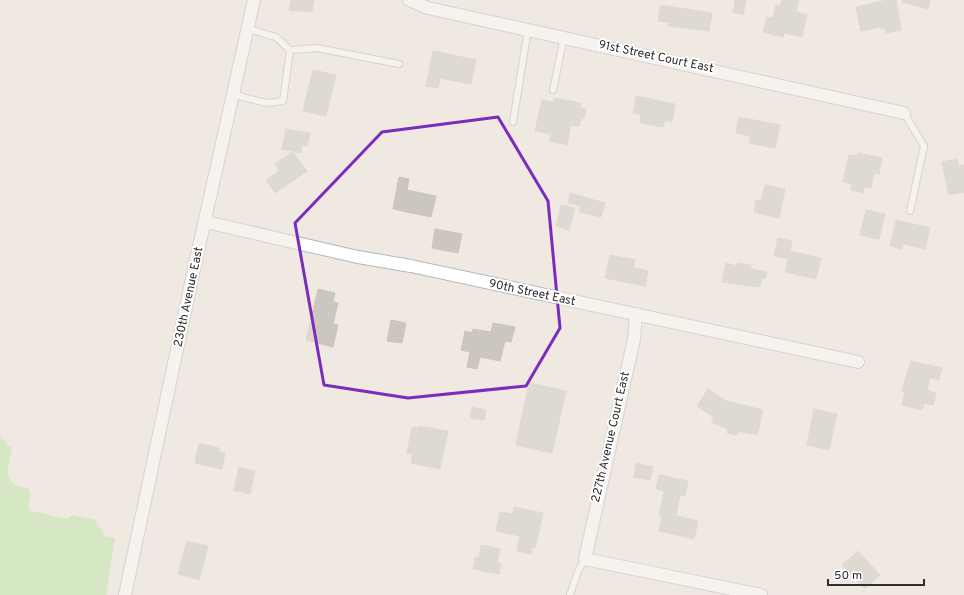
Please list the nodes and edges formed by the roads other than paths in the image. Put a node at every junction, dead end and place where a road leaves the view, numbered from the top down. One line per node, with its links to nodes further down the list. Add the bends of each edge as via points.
1 (254, 0): 3 (street, 230th Avenue East)
2 (409, 0): 4 (street, 91st Street Court East, via 428,8)
3 (248, 28): 6 (lane, via 276,37); 9 (street, 230th Avenue East)
4 (528, 29): 5 (street, 91st Street Court East); 11 (lane)
5 (564, 37): 8 (lane); 10 (street, 91st Street Court East)
6 (290, 50): 7 (lane, via 317,48); 9 (lane, via 283,101 266,103)
7 (399, 64)
8 (553, 90)
9 (232, 94): 13 (street, 230th Avenue East)
10 (904, 112): 12 (lane, via 924,146)
11 (513, 122)
12 (910, 211)
13 (206, 222): 14 (street, 90th Street East, via 358,257); 17 (street, 230th Avenue East)
14 (636, 314): 15 (street, 90th Street East); 16 (street, 227th Avenue Court East, via 634,338)
15 (858, 362)
16 (585, 558): 18 (lane); 19 (street)
17 (125, 595)
18 (570, 595)
19 (760, 595)

